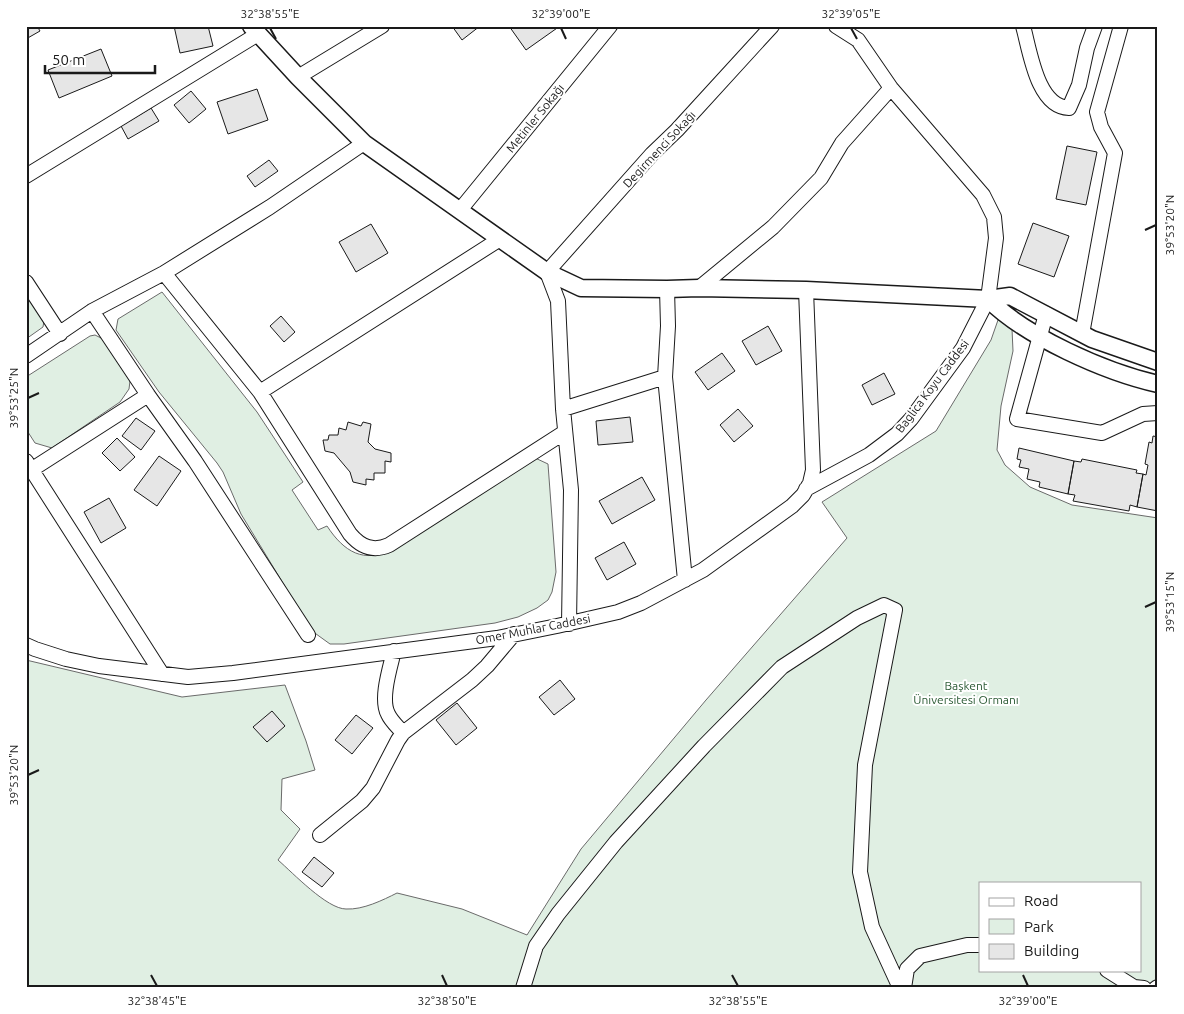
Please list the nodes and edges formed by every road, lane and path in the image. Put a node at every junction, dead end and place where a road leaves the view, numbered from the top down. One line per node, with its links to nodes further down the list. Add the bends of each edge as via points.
1 (382, 26): 9 (street)
2 (610, 26): 13 (street, Metinler Sokağı)
3 (772, 26): 15 (street, Degirmenci Sokağı)
4 (836, 26): 10 (street, Baglica Koyu Caddesi, via 858,40)
5 (1022, 26): 6 (street, via 1044,94 1061,108 1069,108 1079,85 1087,48)
6 (1096, 26)
7 (1121, 26): 25 (street, via 1097,112 1115,153)
8 (254, 30): 9 (street); 12 (street)
9 (298, 77): 11 (street)
10 (891, 88): 18 (street, via 842,143 821,178 773,227); 21 (street, Baglica Koyu Caddesi, via 984,195 994,217 996,238)
11 (364, 143): 13 (street); 16 (street)
12 (26, 176)
13 (460, 210): 14 (street)
14 (500, 239): 15 (street); 31 (street)
15 (547, 272): 19 (street, via 581,288); 33 (street, via 558,301)
16 (164, 273): 22 (street); 31 (street)
17 (26, 282): 24 (street)
18 (699, 288): 19 (street); 20 (street)
19 (667, 289): 29 (street)
20 (806, 290): 21 (street); 37 (street, Omer Muhlar Caddesi, via 812,470)
21 (988, 299): 23 (street, via 1010,296); 26 (street, via 1003,314); 37 (street, Baglica Koyu Caddesi, via 963,348 897,434 869,455)
22 (92, 311): 24 (street); 32 (street)
23 (1046, 314): 25 (street); 26 (street)
24 (60, 334): 27 (street)
25 (1082, 334): 28 (street)
26 (1040, 336): 30 (street, via 1107,368); 34 (street, via 1017,419 1102,433 1143,414)
27 (26, 356)
28 (1158, 362)
29 (665, 377): 33 (street); 38 (street)
30 (1158, 384)
31 (260, 392): 35 (street, via 350,534 357,542 373,549 406,535)
32 (148, 395): 36 (street); 41 (street)
33 (562, 409): 35 (street)
34 (1158, 413)
35 (565, 432): 39 (street, via 571,490)
36 (29, 465): 44 (street)
37 (806, 489): 38 (street, Omer Muhlar Caddesi, via 792,506)
38 (685, 580): 39 (street, Omer Muhlar Caddesi, via 642,603)
39 (569, 624): 40 (street, Omer Muhlar Caddesi)
40 (514, 634): 43 (street, Omer Muhlar Caddesi); 45 (street, via 472,680)
41 (308, 635)
42 (26, 645): 44 (street, Omer Muhlar Caddesi, via 66,659)
43 (394, 651): 44 (street, Omer Muhlar Caddesi, via 233,673 188,677); 45 (street, via 385,705 389,717)
44 (162, 674)
45 (403, 733): 46 (street, via 373,788)
46 (320, 835)
47 (979, 945): 50 (street, via 920,956 906,969)
48 (1110, 972): 51 (street, via 1134,987)
49 (523, 988): 50 (street, via 536,946 558,914 616,842 704,746 782,667 857,618 884,605 895,610 865,765 860,872 872,927)
50 (902, 988)
51 (1144, 988)

